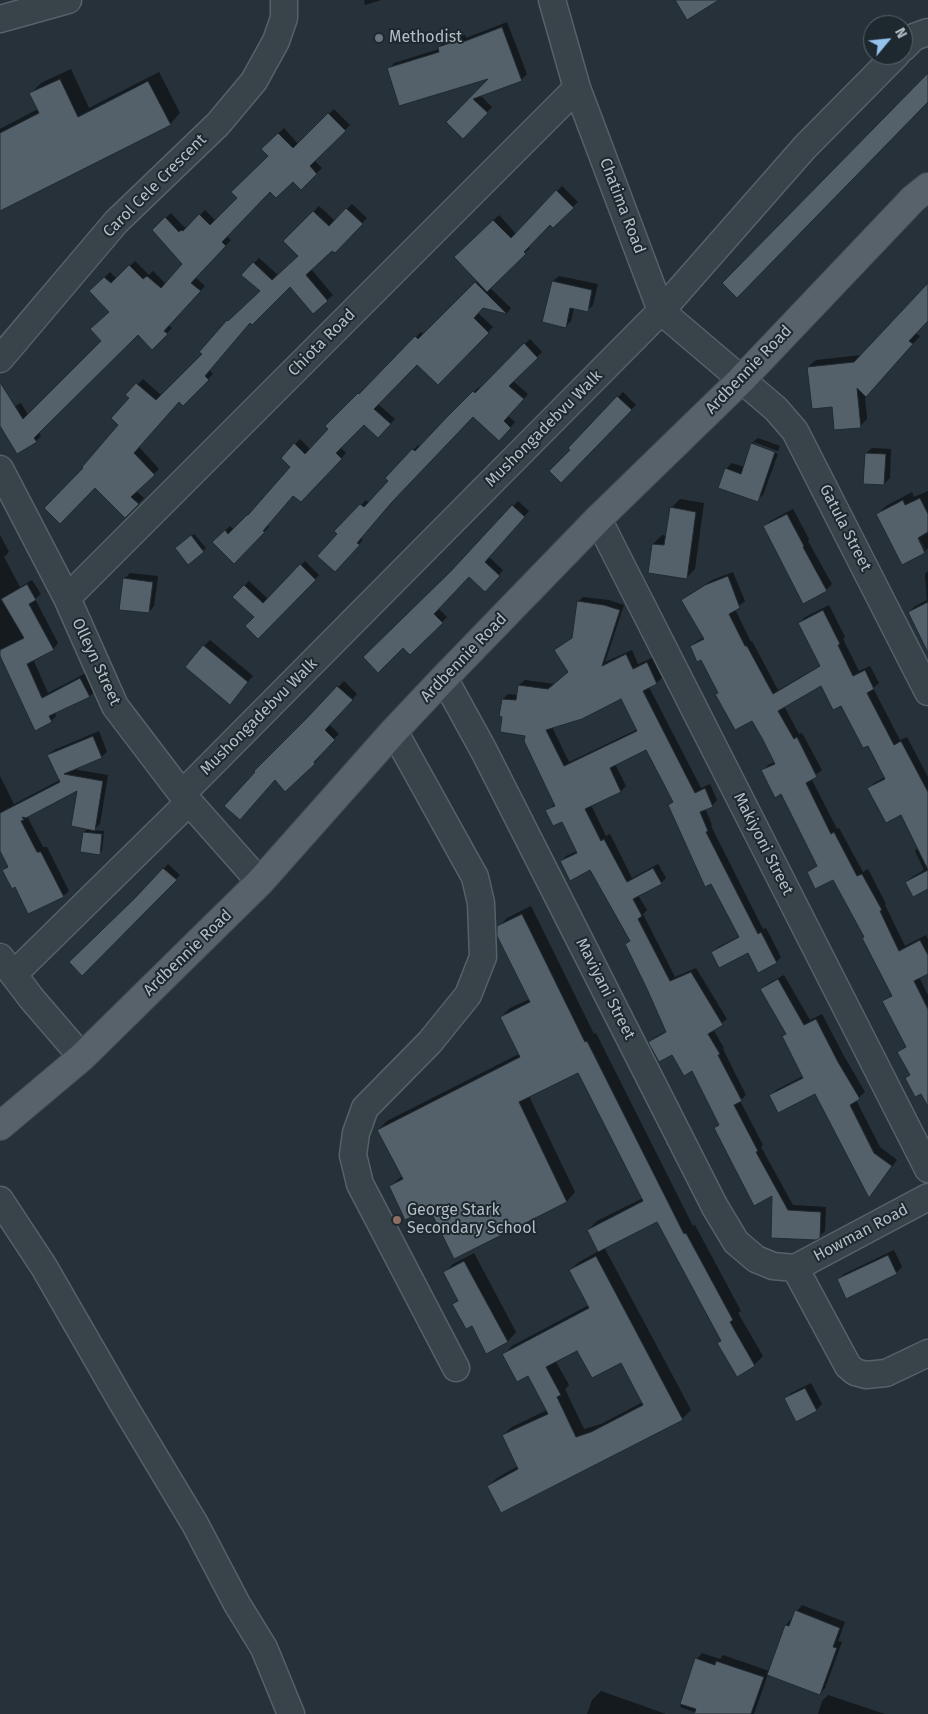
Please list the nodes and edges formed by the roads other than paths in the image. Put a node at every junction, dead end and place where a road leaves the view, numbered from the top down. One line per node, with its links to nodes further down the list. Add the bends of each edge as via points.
1 (68, 0): 4 (street)
2 (284, 0): 11 (street, Carol Cele Crescent, via 284,18 276,41 254,81 218,124 116,222)
3 (552, 0): 8 (street, Chatima Road)
4 (0, 19)
5 (928, 32): 6 (street)
6 (913, 38)
7 (886, 65): 10 (street, Mushongadebvu Walk, via 805,147)
8 (577, 88): 10 (street, Chatima Road); 15 (street, Chiota Road)
9 (928, 187): 12 (main road, Ardbennie Road)
10 (661, 311): 12 (street, Chatima Road); 19 (street, Mushongadebvu Walk)
11 (0, 359)
12 (741, 380): 14 (main road, Ardbennie Road); 17 (street, Gatula Street, via 776,409 795,431)
13 (0, 469): 15 (street, Olleyn Street)
14 (598, 520): 16 (main road, Ardbennie Road); 24 (street, Makiyoni Street)
15 (67, 598): 19 (street, Olleyn Street, via 115,706)
16 (444, 678): 18 (main road, Ardbennie Road); 27 (street, Maviyani Street, via 736,1242 756,1259 774,1266)
17 (928, 692)
18 (394, 732): 20 (main road, Ardbennie Road); 29 (street, via 475,877 481,903 483,957 468,995 430,1042 365,1108 356,1133 353,1155 360,1184)
19 (186, 798): 20 (street, Olleyn Street); 21 (street, Mushongadebvu Walk)
20 (260, 882): 22 (main road, Ardbennie Road)
21 (7, 966): 22 (street)
22 (82, 1056): 23 (main road, Ardbennie Road)
23 (0, 1126)
24 (928, 1169)
25 (928, 1197): 27 (street, Howman Road)
26 (0, 1200): 30 (street, via 44,1267 195,1524 264,1648)
27 (794, 1268): 28 (street, via 848,1366 855,1372 866,1375 886,1373)
28 (928, 1353)
29 (456, 1368)
30 (291, 1714)

